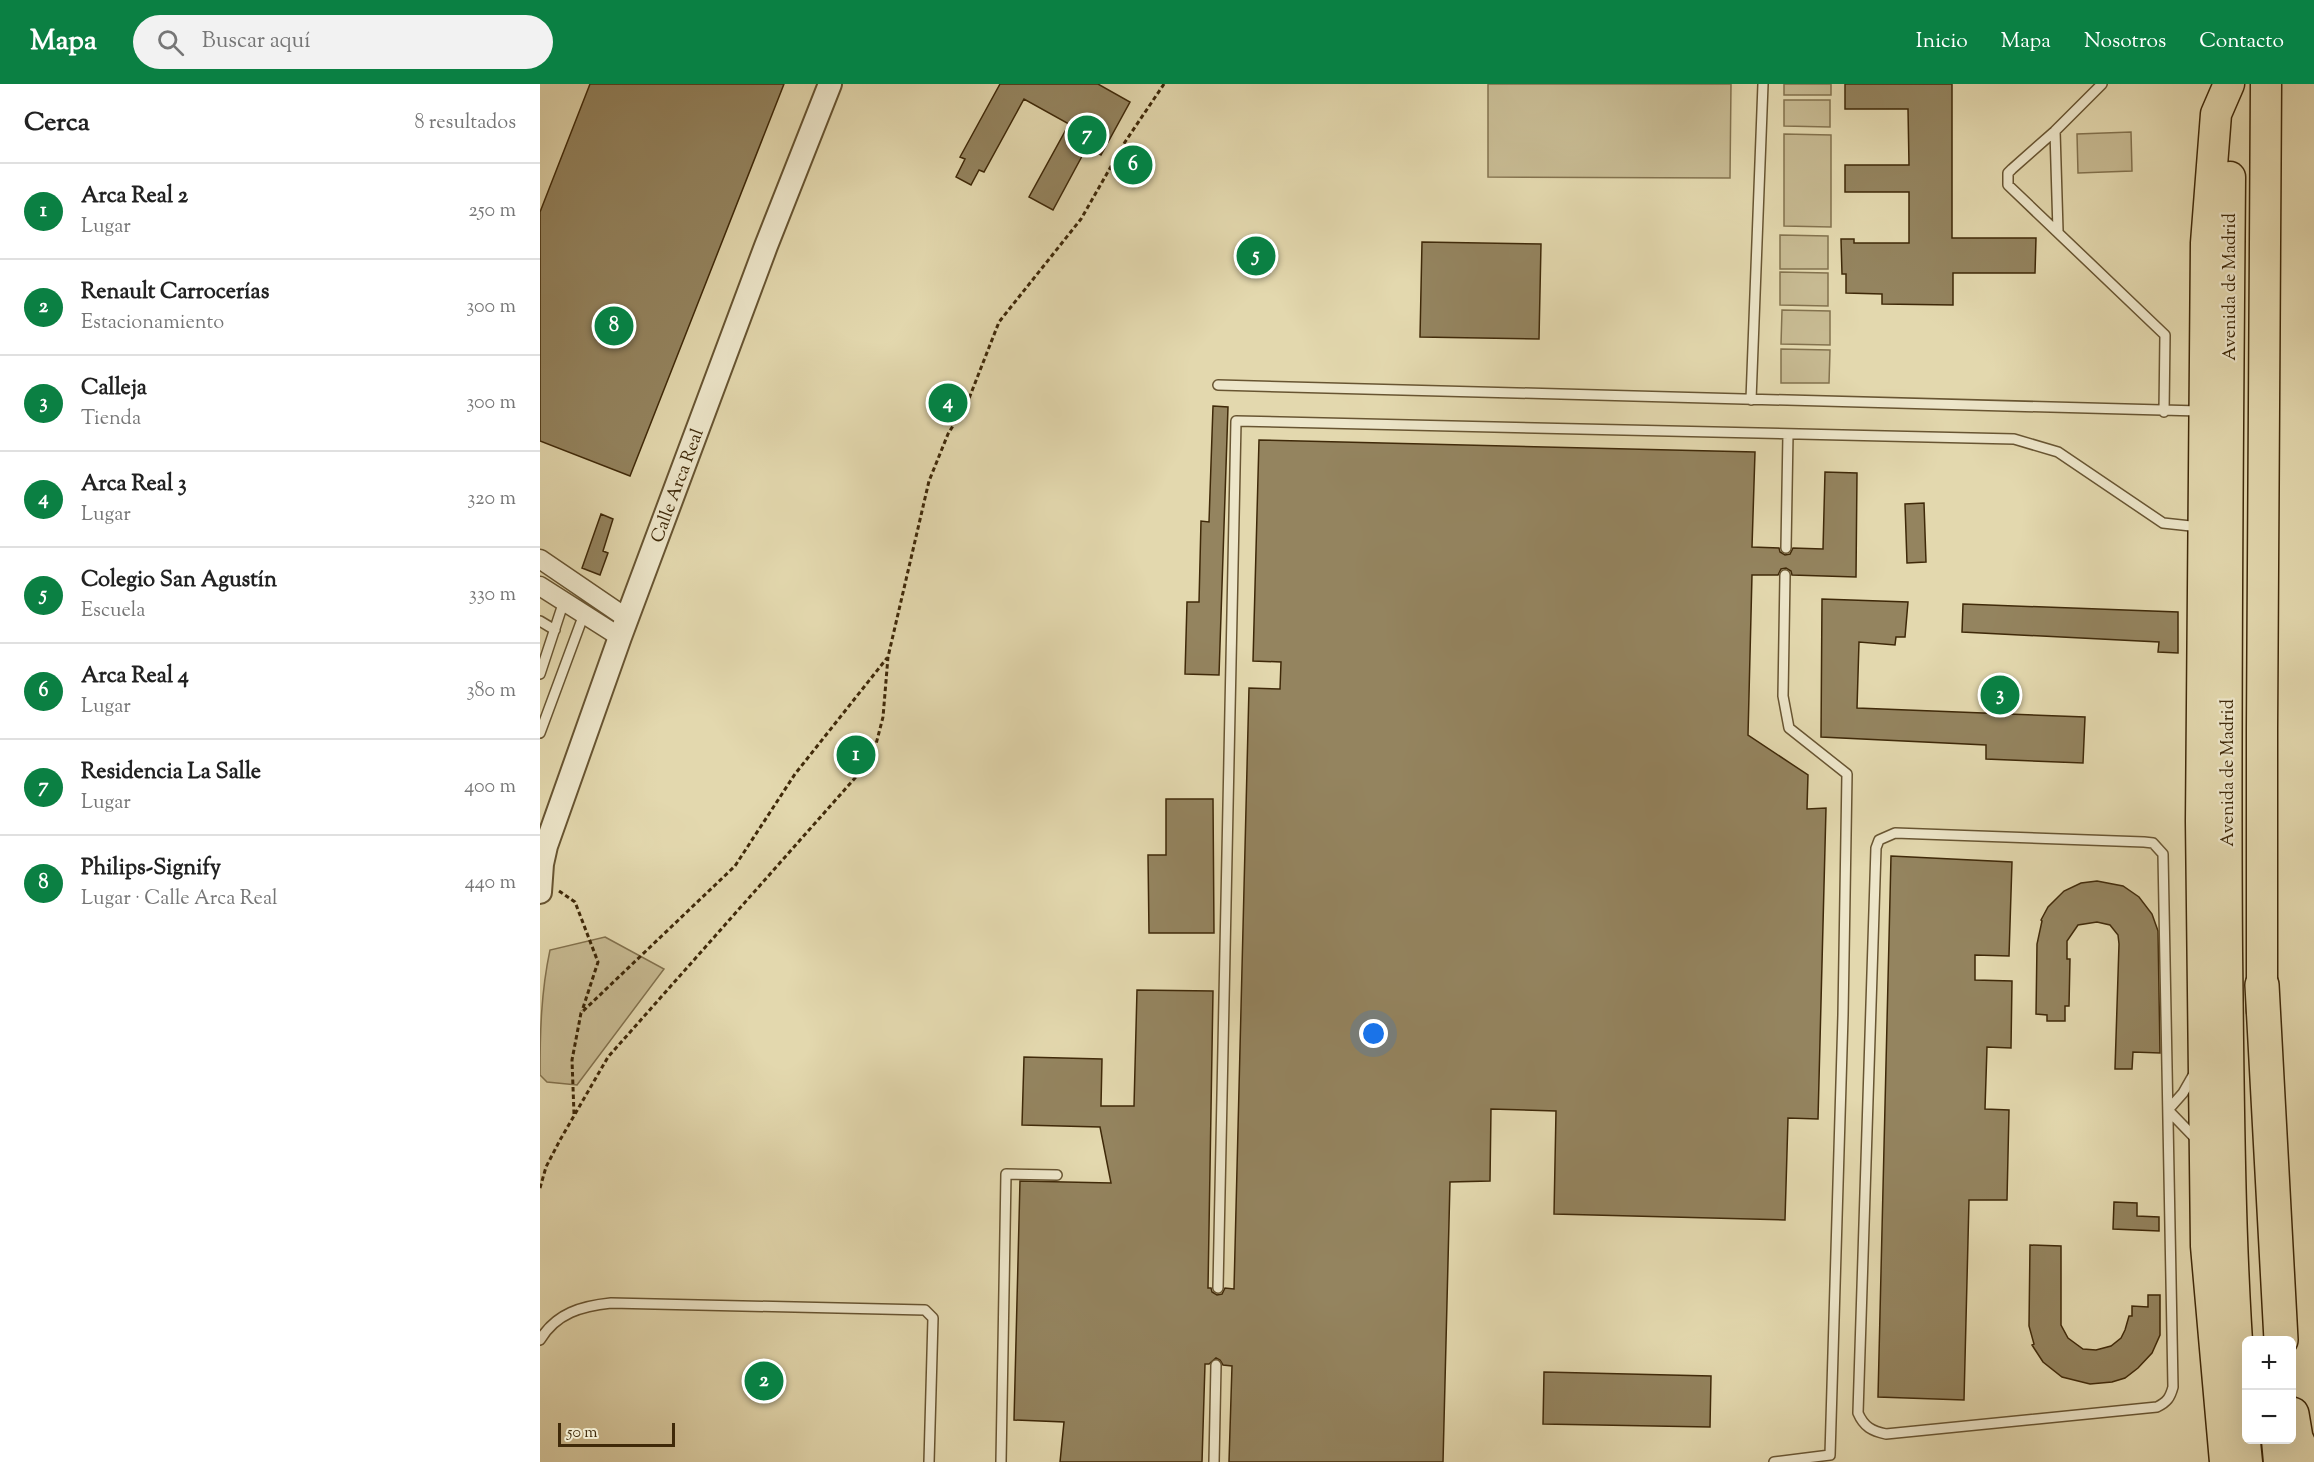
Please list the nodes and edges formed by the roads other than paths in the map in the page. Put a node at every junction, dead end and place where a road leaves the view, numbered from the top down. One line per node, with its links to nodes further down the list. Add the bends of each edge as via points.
1 (830, 84): 21 (street, Calle Arca Real)
2 (1762, 84): 9 (lane)
3 (2102, 84): 6 (lane)
4 (2230, 84): 10 (highway, via 2216,114 2206,243); 44 (highway, Avenida de Madrid, via 2229,1172 2236,1338)
5 (2266, 84): 27 (highway, Avenida de Madrid)
6 (2055, 131): 7 (lane); 7 (lane, via 2007,178 2012,190)
7 (2058, 231): 11 (lane, via 2165,335)
8 (1218, 385): 9 (lane)
9 (1751, 400): 11 (lane)
10 (2203, 411): 11 (lane); 13 (highway)
11 (2164, 412)
12 (1788, 434): 13 (lane, via 2014,439 2058,452 2163,523); 14 (lane); 32 (lane, via 1236,421)
13 (2203, 527): 28 (highway)
14 (1786, 548)
15 (540, 559): 21 (street)
16 (1785, 575): 42 (lane, via 1783,696 1789,728 1847,774 1830,1455)
17 (540, 586): 18 (street)
18 (564, 601): 19 (street); 22 (lane)
19 (584, 614): 21 (street); 24 (lane)
20 (540, 621): 22 (lane)
21 (624, 628): 25 (street, Calle Arca Real)
22 (555, 630): 23 (lane)
23 (540, 674)
24 (540, 733)
25 (543, 845): 26 (street, Calle Arca Real)
26 (540, 885)
27 (2262, 986): 33 (highway, Avenida de Madrid, via 2262,1218); 34 (highway)
28 (2204, 1057): 29 (lane); 30 (highway)
29 (2168, 1110): 29 (lane, via 2174,1387 2166,1403 1886,1434 1867,1427 1858,1413 1879,840 1895,833 2153,843 2163,854); 30 (lane, via 2196,1140)
30 (2205, 1156): 43 (highway, via 2206,1246)
31 (1058, 1175): 40 (lane, via 1006,1174)
32 (1218, 1288)
33 (2270, 1336)
34 (2281, 1336)
35 (540, 1340): 39 (lane, via 557,1319 585,1306 611,1303 925,1310 933,1318)
36 (1216, 1365): 41 (lane)
37 (2296, 1438): 46 (highway)
38 (2277, 1444): 45 (highway)
39 (929, 1462)
40 (1000, 1462)
41 (1214, 1462)
42 (1774, 1462)
43 (2225, 1462)
44 (2247, 1462)
45 (2279, 1462)
46 (2307, 1462)

